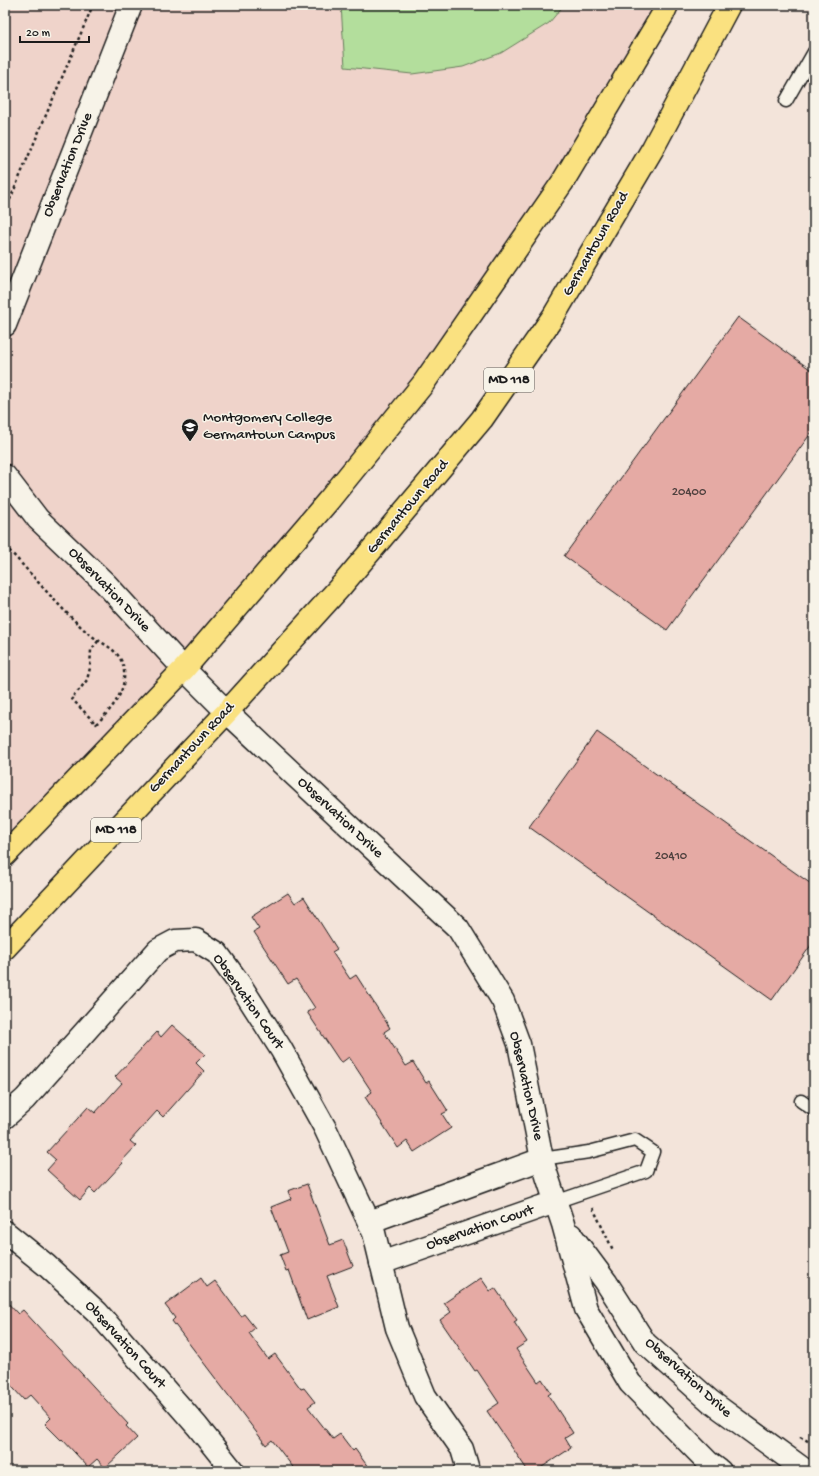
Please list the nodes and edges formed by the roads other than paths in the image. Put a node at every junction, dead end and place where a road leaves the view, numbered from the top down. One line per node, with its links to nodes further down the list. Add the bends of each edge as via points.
1 (131, 5): 7 (street, Observation Drive)
2 (668, 5): 9 (main road, via 562,183 423,384 329,500)
3 (729, 5): 10 (main road, Germantown Road / MD 118, via 653,148 553,317 482,419 342,585)
4 (814, 52): 5 (lane)
5 (810, 65): 6 (lane)
6 (786, 101)
7 (5, 325)
8 (5, 476): 9 (street, Observation Drive, via 38,519 106,584)
9 (184, 669): 10 (street, Observation Drive); 11 (main road)
10 (227, 712): 12 (main road, Germantown Road / MD 118); 16 (street, Observation Drive, via 458,928 503,1001 519,1044)
11 (5, 855)
12 (5, 948)
13 (814, 1097): 14 (lane, via 801,1101)
14 (814, 1110)
15 (5, 1117): 18 (street, Observation Court, via 25,1099 158,950 175,941 196,940 217,953 281,1049 325,1128)
16 (542, 1159): 17 (street, Observation Drive); 17 (lane, via 590,1152 635,1140 653,1152 646,1171); 18 (street)
17 (556, 1202): 19 (street, Observation Drive); 21 (street, Observation Court)
18 (369, 1222): 21 (street, Observation Court)
19 (563, 1224): 24 (street, Observation Drive, via 586,1308 630,1383); 25 (street, Observation Drive, via 606,1282 645,1343 710,1402)
20 (5, 1232): 22 (street, Observation Court, via 46,1265 97,1312)
21 (381, 1263): 23 (street, Observation Court, via 397,1328 425,1396 462,1449 467,1466)
22 (233, 1471)
23 (465, 1471)
24 (720, 1471)
25 (806, 1471)

